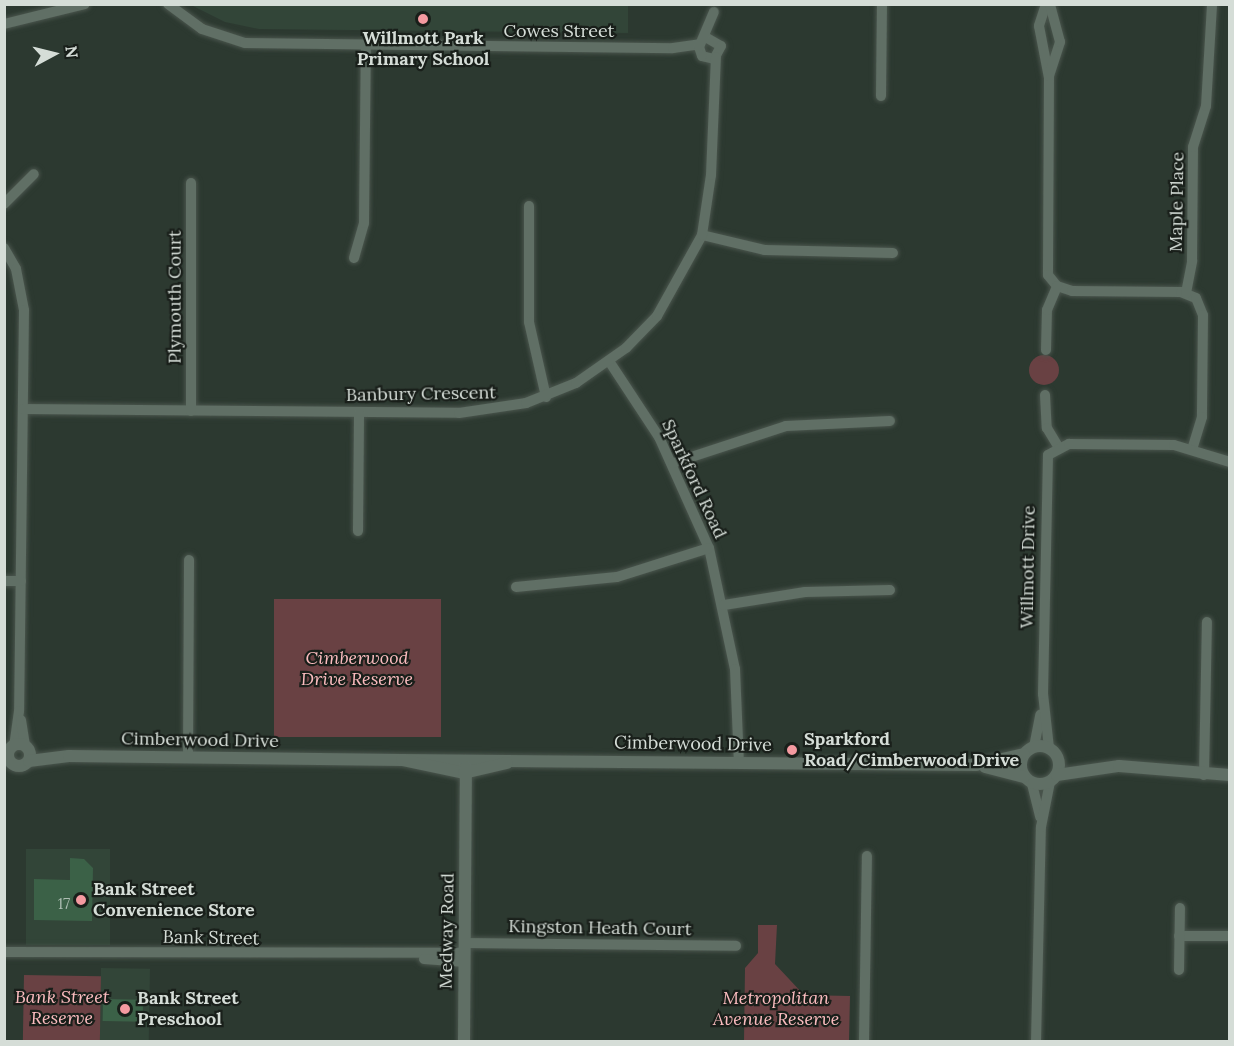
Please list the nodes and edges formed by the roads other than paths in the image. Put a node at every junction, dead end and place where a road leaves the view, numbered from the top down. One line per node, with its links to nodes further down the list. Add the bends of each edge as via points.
1 (85, 4): 7 (street)
2 (168, 4): 8 (street, Cowes Street, via 202,29 235,41)
3 (882, 4): 11 (street)
4 (1048, 4): 10 (street, via 1039,26); 10 (street, via 1060,42)
5 (1212, 5): 21 (street, Maple Place, via 1207,99 1193,147 1192,261)
6 (714, 8): 9 (street, Banbury Crescent)
7 (4, 24)
8 (366, 46): 9 (street, Cowes Street); 19 (street, via 364,223)
9 (708, 49): 16 (street, Banbury Crescent, via 713,87 711,175)
10 (1049, 78): 20 (street, via 1047,267)
11 (881, 96)
12 (34, 174): 14 (street)
13 (191, 183): 27 (street, Plymouth Court)
14 (4, 204)
15 (529, 206): 25 (street, via 529,322)
16 (702, 235): 18 (street, via 776,251); 23 (street, Banbury Crescent, via 670,299)
17 (4, 248): 26 (street, via 23,304)
18 (893, 253)
19 (354, 258)
20 (1057, 286): 21 (street); 22 (street, via 1047,310)
21 (1186, 293): 31 (street, via 1200,302 1203,315 1202,417)
22 (1046, 350)
23 (609, 361): 25 (street, Banbury Crescent); 33 (street, Sparkford Road)
24 (1045, 395): 30 (street, via 1047,428)
25 (546, 397): 28 (street, Banbury Crescent, via 484,411)
26 (22, 409): 27 (street, Banbury Crescent); 38 (street)
27 (191, 411): 28 (street, Banbury Crescent)
28 (359, 412): 34 (street)
29 (890, 421): 33 (street, via 786,426)
30 (1058, 446): 31 (street, via 1174,445); 43 (street, Willmott Drive, via 1048,455 1045,471)
31 (1192, 450): 32 (street)
32 (1230, 462)
33 (673, 463): 35 (street, Sparkford Road)
34 (358, 531)
35 (709, 548): 39 (street, via 617,577); 41 (street, Sparkford Road)
36 (189, 560): 47 (street)
37 (4, 581): 38 (street)
38 (21, 581): 44 (street)
39 (516, 587)
40 (890, 590): 41 (street, via 805,592)
41 (724, 606): 49 (street, Sparkford Road, via 735,669)
42 (1207, 622): 53 (street)
43 (1043, 694): 45 (street, Willmott Drive); 46 (street, Willmott Drive)
44 (18, 749): 47 (street, Cimberwood Drive, via 69,756); 48 (street); 48 (street, Cimberwood Drive, via 20,766)
45 (1029, 750): 46 (street, Cimberwood Drive); 50 (street, Cimberwood Drive); 56 (street)
46 (1053, 752): 51 (street, Cimberwood Drive); 55 (street)
47 (188, 758): 52 (street, Cimberwood Drive, via 440,757)
48 (7, 761)
49 (739, 763): 50 (street, Cimberwood Drive); 52 (street, Cimberwood Drive, via 517,761)
50 (976, 765): 56 (street, Cimberwood Drive)
51 (1092, 767): 53 (street); 55 (street)
52 (468, 769): 64 (street, Medway Road)
53 (1204, 775): 54 (street)
54 (1230, 775)
55 (1054, 778): 56 (street); 57 (street)
56 (1028, 780): 57 (street)
57 (1041, 827): 68 (street)
58 (867, 856): 67 (street)
59 (1180, 908): 60 (street)
60 (1179, 936): 61 (street); 65 (street)
61 (1230, 936)
62 (736, 946): 64 (street, Kingston Heath Court)
63 (4, 952): 64 (street, Bank Street, via 418,957)
64 (465, 953): 66 (street, Medway Road)
65 (1179, 970)
66 (464, 1041)
67 (864, 1041)
68 (1036, 1041)

